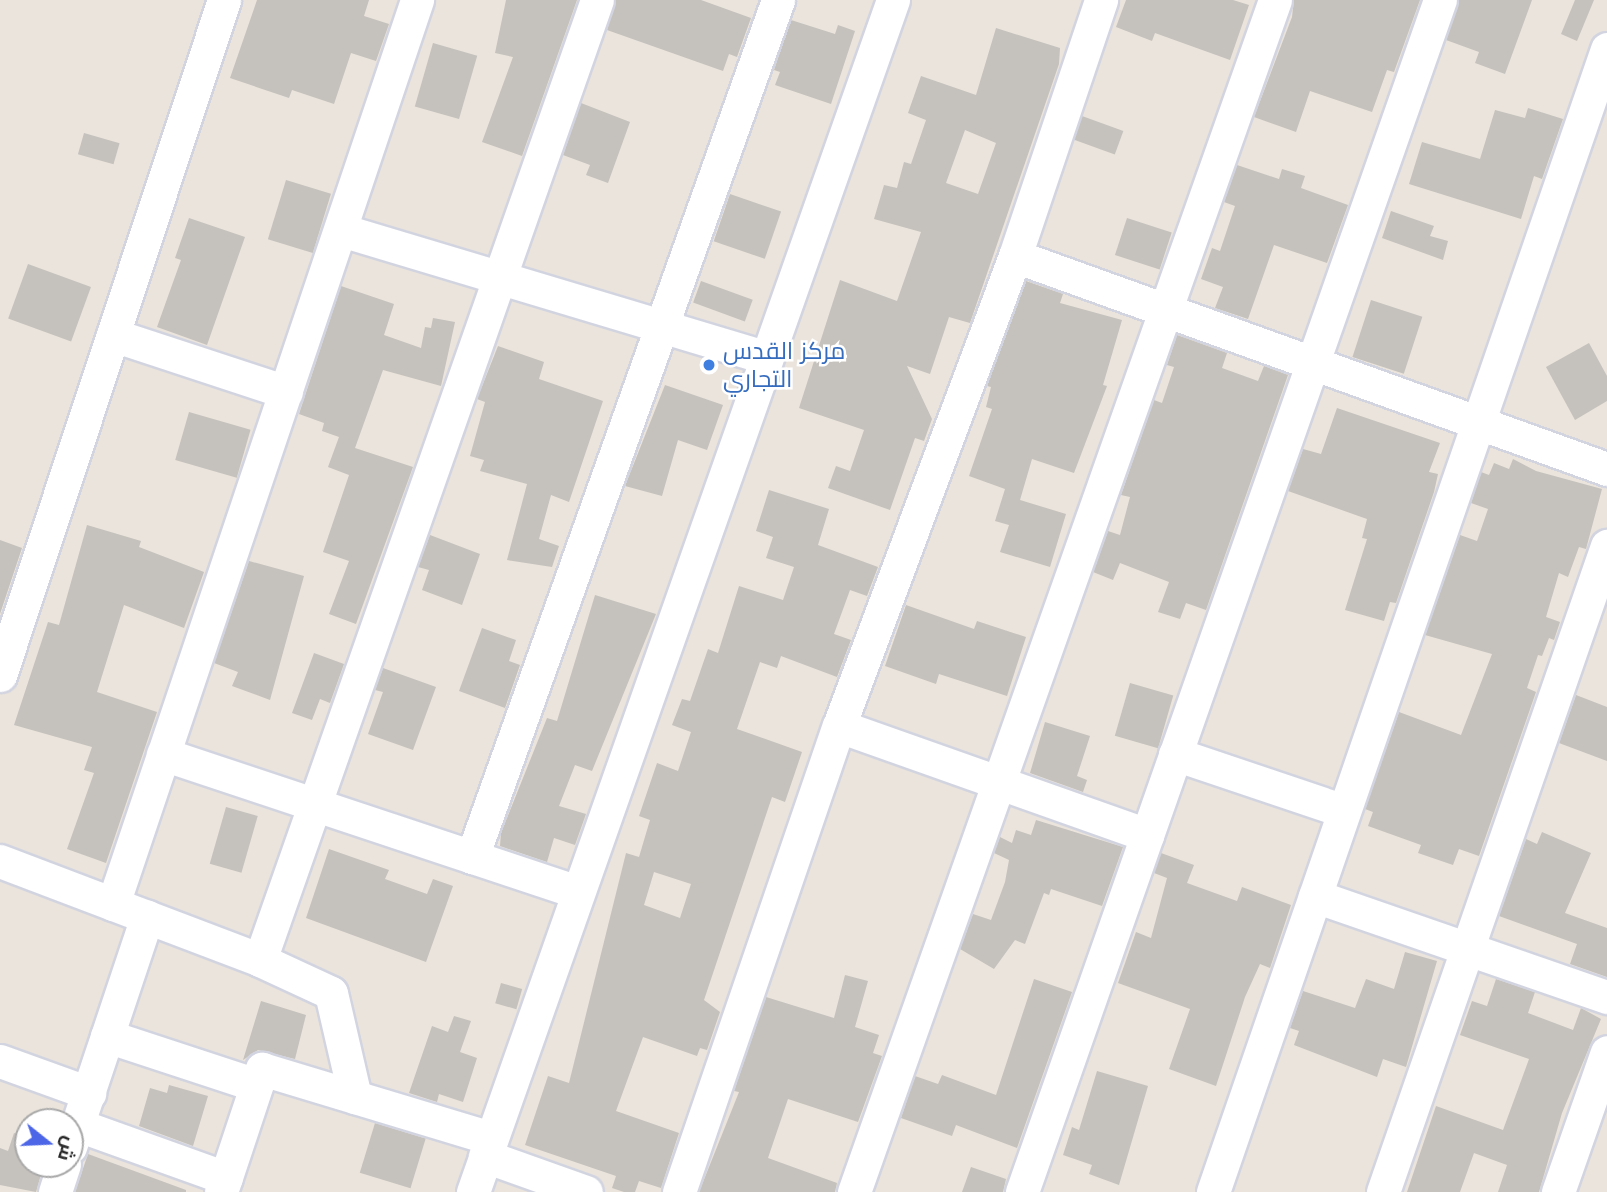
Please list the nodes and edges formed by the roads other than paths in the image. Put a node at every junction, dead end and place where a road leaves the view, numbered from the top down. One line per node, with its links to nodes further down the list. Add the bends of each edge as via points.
1 (224, 0): 15 (street)
2 (417, 0): 10 (street)
3 (597, 0): 12 (street)
4 (778, 0): 14 (street)
5 (893, 0): 16 (street)
6 (1101, 0): 11 (street)
7 (1275, 0): 13 (street)
8 (1440, 0): 17 (street)
9 (1607, 48): 19 (street)
10 (341, 230): 12 (street); 18 (street)
11 (1015, 256): 13 (street); 23 (street)
12 (500, 278): 14 (street); 27 (street)
13 (1165, 310): 17 (street); 26 (street)
14 (662, 326): 16 (street); 30 (street)
15 (113, 335): 18 (street); 22 (street)
16 (764, 357): 32 (street)
17 (1312, 363): 19 (street); 25 (street)
18 (286, 392): 24 (street)
19 (1478, 423): 20 (street); 28 (street)
20 (1607, 469)
21 (1607, 546): 36 (street)
22 (0, 675)
23 (839, 726): 26 (street); 51 (street)
24 (163, 754): 27 (street); 34 (street)
25 (1175, 754): 28 (street); 29 (street)
26 (999, 781): 29 (street); 52 (street)
27 (314, 804): 30 (street); 37 (street)
28 (1344, 811): 33 (street)
29 (1147, 835): 53 (street)
30 (472, 857): 32 (street)
31 (0, 861): 34 (street)
32 (577, 892): 47 (street)
33 (1315, 896): 36 (street); 54 (street)
34 (113, 904): 35 (street)
35 (147, 917): 37 (street); 39 (street)
36 (1468, 949): 38 (street); 55 (street)
37 (260, 960): 44 (street, via 331,993)
38 (1607, 997)
39 (107, 1036): 42 (street); 43 (street)
40 (1607, 1052): 56 (street)
41 (0, 1061): 43 (street)
42 (256, 1085): 44 (street, via 262,1069); 48 (street)
43 (89, 1093): 45 (street)
44 (355, 1097): 47 (street)
45 (84, 1108)
46 (84, 1139): 48 (street)
47 (488, 1147): 49 (street); 50 (street)
48 (224, 1185)
49 (473, 1192)
50 (586, 1192)
51 (679, 1192)
52 (854, 1192)
53 (1022, 1192)
54 (1213, 1192)
55 (1383, 1192)
56 (1558, 1192)

